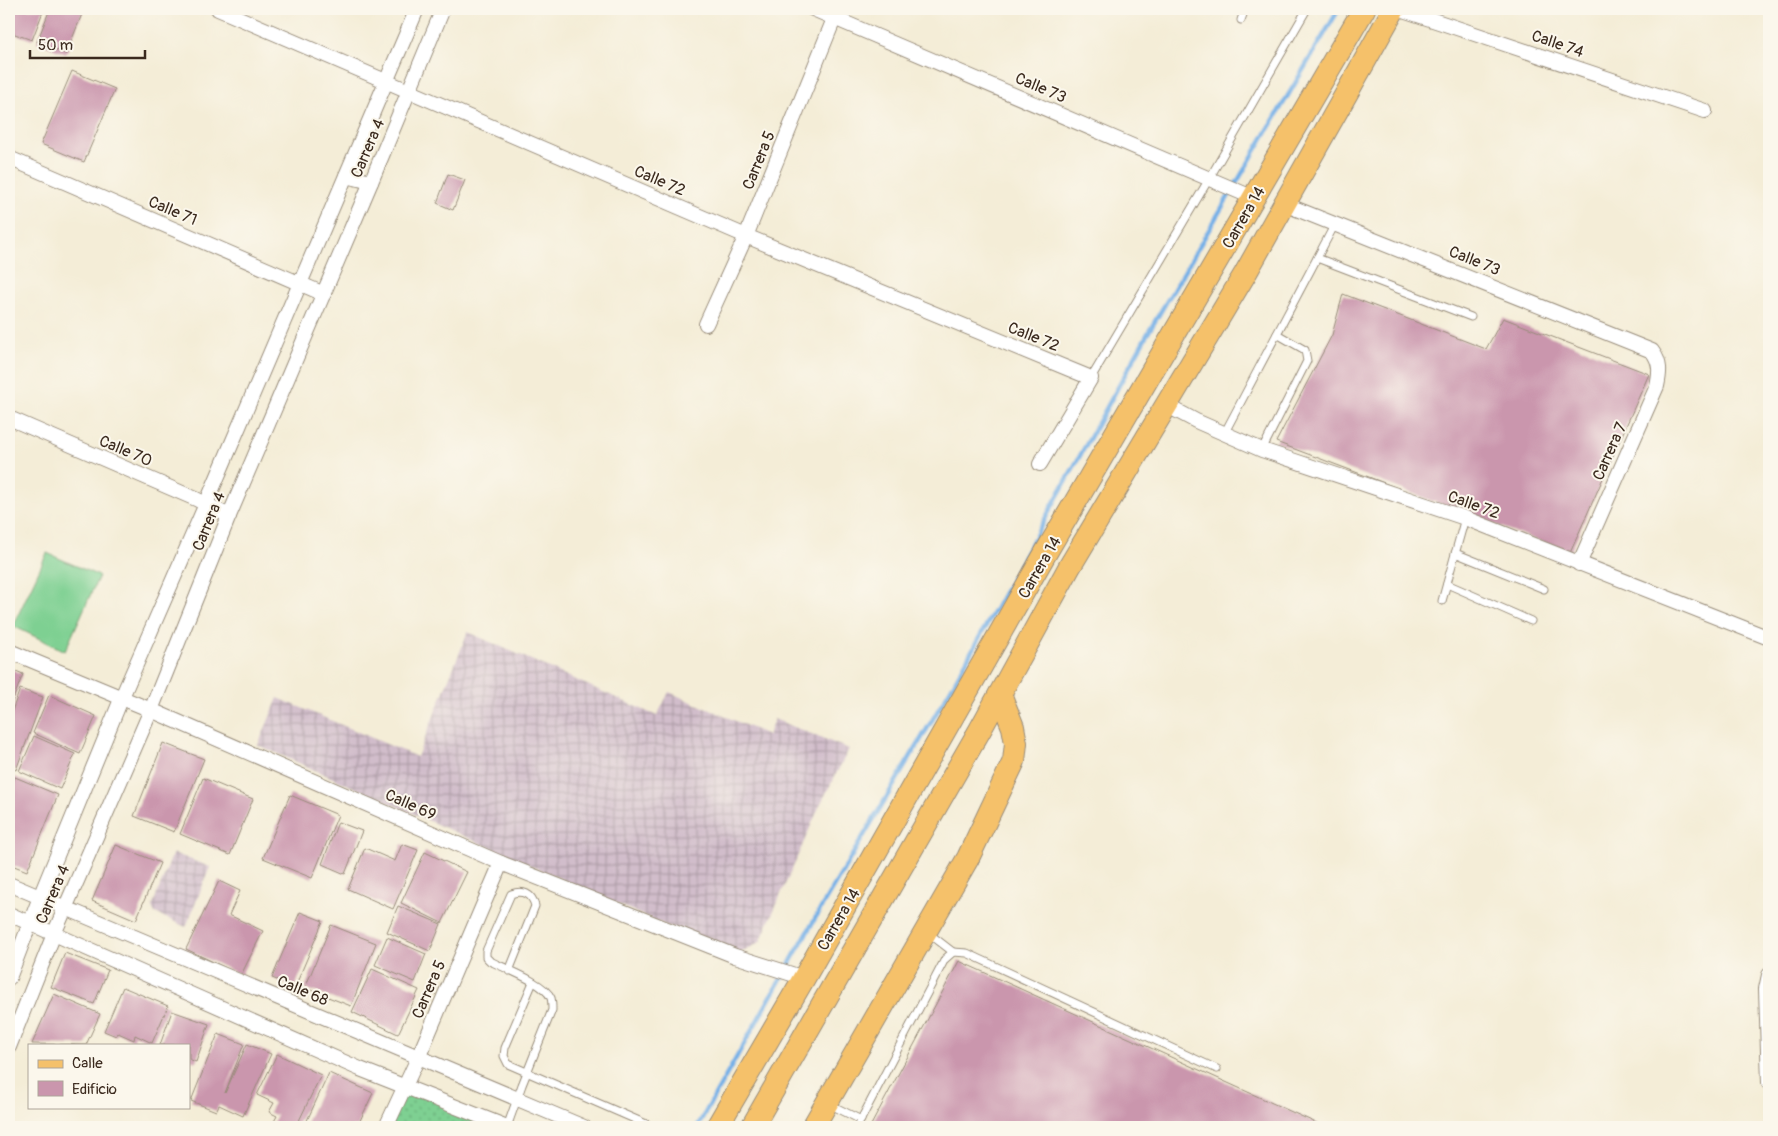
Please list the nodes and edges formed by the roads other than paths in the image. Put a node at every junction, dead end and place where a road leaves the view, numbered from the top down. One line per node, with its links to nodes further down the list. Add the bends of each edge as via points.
1 (218, 9): 12 (street, Calle 72)
2 (417, 9): 12 (street, Carrera 4)
3 (443, 9): 13 (street, Carrera 4)
4 (813, 9): 10 (street, Calle 73)
5 (1245, 9): 11 (lane)
6 (1307, 9): 17 (lane)
7 (1364, 9): 19 (main road, Carrera 14)
8 (1394, 9): 20 (main road, Carrera 14)
9 (1400, 9): 14 (street, Calle 74)
10 (836, 13): 17 (street, Calle 73); 22 (street, Carrera 5)
11 (1241, 20)
12 (387, 82): 13 (street, Calle 72); 16 (street, Carrera 4)
13 (409, 91): 18 (street, Carrera 4); 22 (street, Calle 72)
14 (1705, 111)
15 (9, 158): 24 (street, Calle 71)
16 (346, 176): 18 (street); 24 (street, Carrera 4)
17 (1214, 181): 19 (street, Calle 73); 30 (lane)
18 (371, 182): 25 (street, Carrera 4)
19 (1249, 195): 60 (main road, Carrera 14, via 1045,554)
20 (1284, 204): 21 (street, Calle 73); 31 (main road, Carrera 14)
21 (1335, 224): 23 (lane); 29 (street, Calle 73)
22 (746, 236): 27 (street, Carrera 5); 30 (street, Calle 72)
23 (1318, 258): 26 (lane); 28 (lane)
24 (299, 284): 25 (street, Calle 71); 36 (street, Carrera 4)
25 (324, 294): 37 (street, Carrera 4)
26 (1470, 317)
27 (706, 324)
28 (1277, 334): 33 (lane); 34 (lane, via 1305,350 1307,361)
29 (1652, 351): 40 (street, Carrera 7, via 1660,370 1657,386)
30 (1091, 378): 35 (street)
31 (1166, 405): 33 (street, Calle 72); 47 (main road, Carrera 14, via 1070,566)
32 (9, 418): 36 (street, Calle 70)
33 (1224, 434): 34 (street, Calle 72)
34 (1262, 450): 38 (street, Calle 72)
35 (1040, 464)
36 (206, 504): 37 (street, Calle 70); 48 (street, Carrera 4)
37 (229, 516): 49 (street, Carrera 4)
38 (1465, 518): 39 (lane); 40 (street, Calle 72)
39 (1455, 553): 41 (lane); 42 (lane)
40 (1579, 564): 45 (street, Calle 72)
41 (1447, 584): 43 (lane); 44 (lane)
42 (1544, 589)
43 (1442, 601)
44 (1531, 621)
45 (1769, 638)
46 (9, 651): 48 (street, Calle 69)
47 (1000, 694): 56 (main road, via 1013,726 1016,742 1014,761 968,858); 78 (main road, Carrera 14)
48 (122, 697): 49 (street, Calle 69); 52 (street, Carrera 4)
49 (151, 710): 50 (street, Calle 69); 53 (street, Carrera 4)
50 (501, 863): 60 (street, Calle 69, via 726,952); 65 (street, Carrera 5)
51 (9, 884): 52 (street, Calle 68)
52 (40, 897): 53 (street, Calle 68); 55 (street, Carrera 4)
53 (65, 908): 57 (street, Carrera 4); 65 (street, Calle 68)
54 (9, 914): 55 (street)
55 (31, 924): 57 (street); 62 (street, Carrera 4)
56 (925, 930): 58 (lane); 71 (main road)
57 (54, 934): 64 (street, Carrera 4); 69 (street)
58 (953, 952): 66 (lane, via 967,953); 72 (lane, via 945,959)
59 (509, 971): 59 (lane, via 490,961 486,951 511,894 519,891 534,899 535,906); 63 (lane)
60 (796, 975): 77 (main road, Carrera 14)
61 (1769, 975): 68 (street, via 1766,989)
62 (9, 978)
63 (533, 982): 67 (lane, via 545,990 552,1010); 67 (lane, via 504,1056 508,1064)
64 (9, 1047)
65 (418, 1058): 69 (street, Carrera 5); 70 (street, Calle 68)
66 (1217, 1070)
67 (527, 1074): 70 (lane); 76 (lane)
68 (1769, 1083)
69 (404, 1087): 73 (street, Carrera 5); 74 (street)
70 (517, 1100): 74 (lane); 75 (street, Calle 68)
71 (827, 1103): 72 (lane); 79 (main road)
72 (861, 1120): 80 (lane)
73 (386, 1127)
74 (507, 1127)
75 (584, 1127)
76 (653, 1127)
77 (716, 1127)
78 (752, 1127)
79 (813, 1127)
80 (857, 1127)

